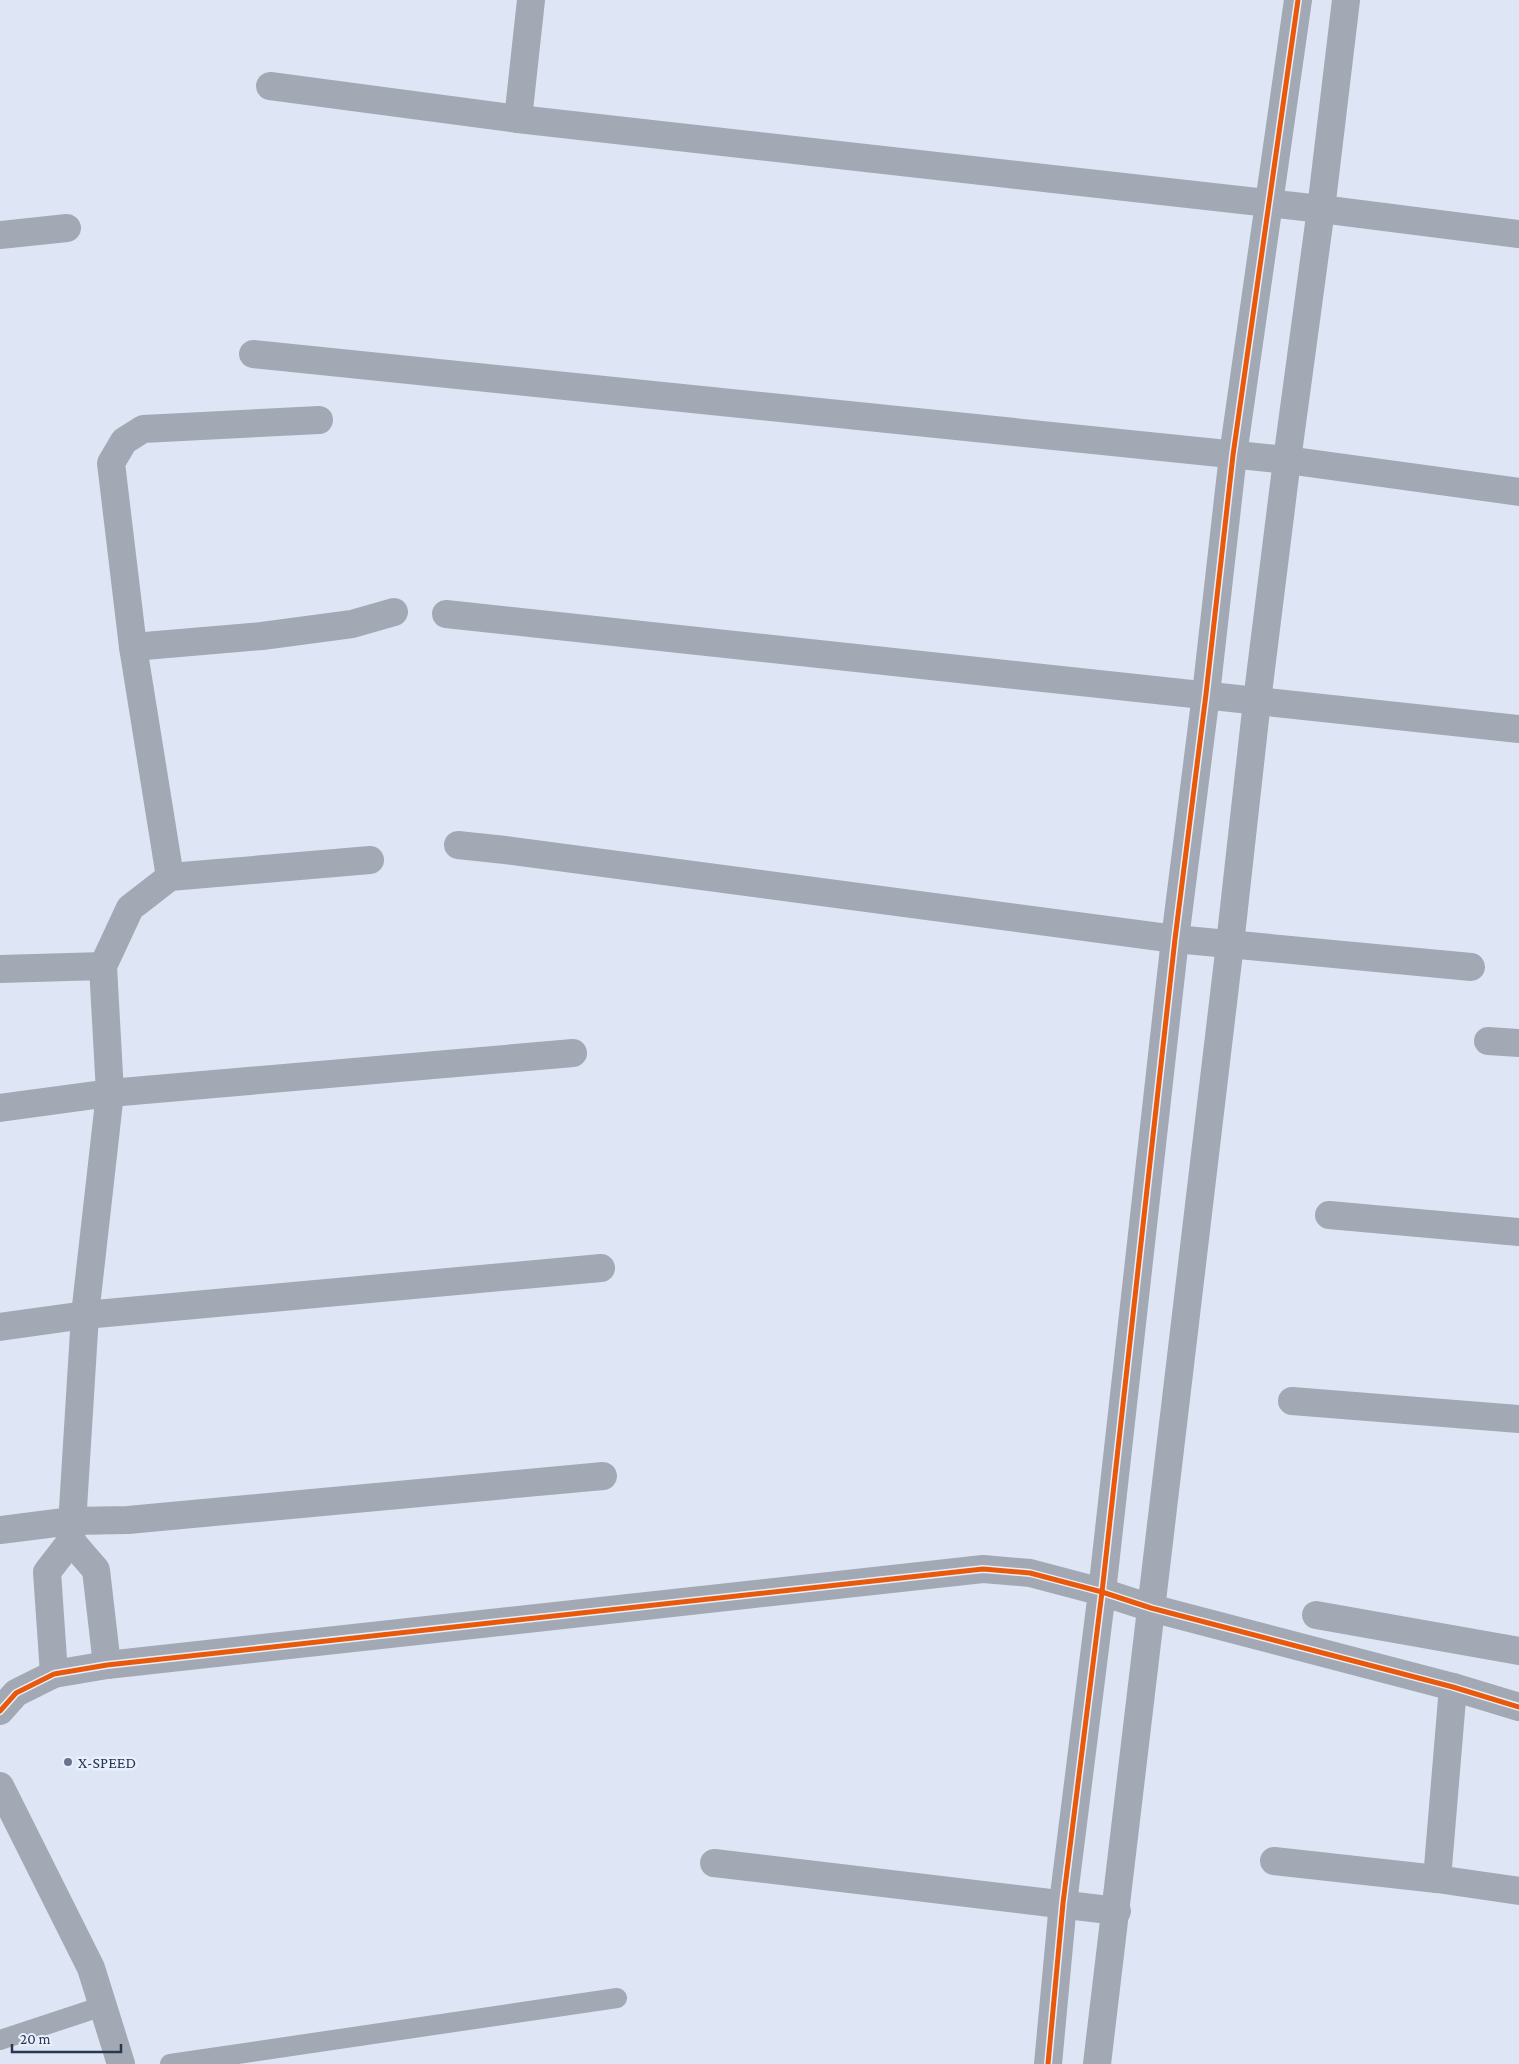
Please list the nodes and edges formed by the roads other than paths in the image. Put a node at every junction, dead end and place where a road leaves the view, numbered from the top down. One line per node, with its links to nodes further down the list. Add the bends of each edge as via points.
1 (531, 0): 5 (street)
2 (1298, 0): 6 (street)
3 (1346, 0): 7 (street)
4 (270, 86): 5 (street)
5 (518, 120): 6 (street)
6 (1269, 204): 7 (street); 13 (street)
7 (1321, 209): 9 (street); 14 (street)
8 (67, 228): 10 (street)
9 (1519, 234)
10 (0, 235)
11 (252, 354): 13 (street)
12 (320, 420): 18 (street, via 143,429 124,441 111,463)
13 (1233, 455): 14 (street); 19 (street)
14 (1287, 460): 15 (street); 20 (street)
15 (1519, 492)
16 (394, 612): 18 (street, via 352,624 262,636)
17 (446, 614): 19 (street)
18 (132, 647): 24 (street)
19 (1206, 694): 20 (street); 25 (street)
20 (1256, 701): 21 (street); 26 (street)
21 (1519, 729)
22 (458, 845): 25 (street)
23 (370, 860): 24 (street)
24 (170, 877): 27 (street, via 130,908)
25 (1175, 939): 26 (street); 45 (street)
26 (1230, 944): 28 (street); 46 (street)
27 (103, 966): 29 (street); 33 (street)
28 (1472, 967)
29 (0, 969)
30 (1488, 1041): 31 (street)
31 (1519, 1043)
32 (573, 1053): 33 (street)
33 (110, 1093): 34 (street); 38 (street)
34 (0, 1108)
35 (1329, 1215): 36 (street)
36 (1519, 1232)
37 (601, 1268): 38 (street)
38 (84, 1315): 39 (street); 44 (street)
39 (0, 1327)
40 (1292, 1401): 41 (street)
41 (1519, 1419)
42 (602, 1476): 44 (street, via 128,1520)
43 (0, 1530): 44 (street)
44 (72, 1531): 49 (street, via 96,1570); 50 (street, via 47,1572)
45 (1102, 1592): 46 (street); 49 (street, via 1030,1573 983,1570); 60 (street)
46 (1152, 1608): 51 (street); 61 (street)
47 (1316, 1615): 48 (street)
48 (1519, 1651)
49 (107, 1665): 50 (street)
50 (54, 1674): 53 (street, via 16,1693)
51 (1453, 1688): 52 (street); 58 (street)
52 (1518, 1705)
53 (0, 1712)
54 (0, 1786): 55 (street)
55 (7, 1815): 63 (street, via 91,1968)
56 (1274, 1861): 58 (street)
57 (714, 1863): 60 (street)
58 (1437, 1879): 59 (street)
59 (1519, 1891)
60 (1063, 1904): 61 (street); 67 (street)
61 (1117, 1911): 68 (street)
62 (617, 1998): 66 (lane)
63 (103, 2006): 64 (lane); 65 (street)
64 (0, 2040)
65 (121, 2064)
66 (170, 2064)
67 (1048, 2064)
68 (1097, 2064)

